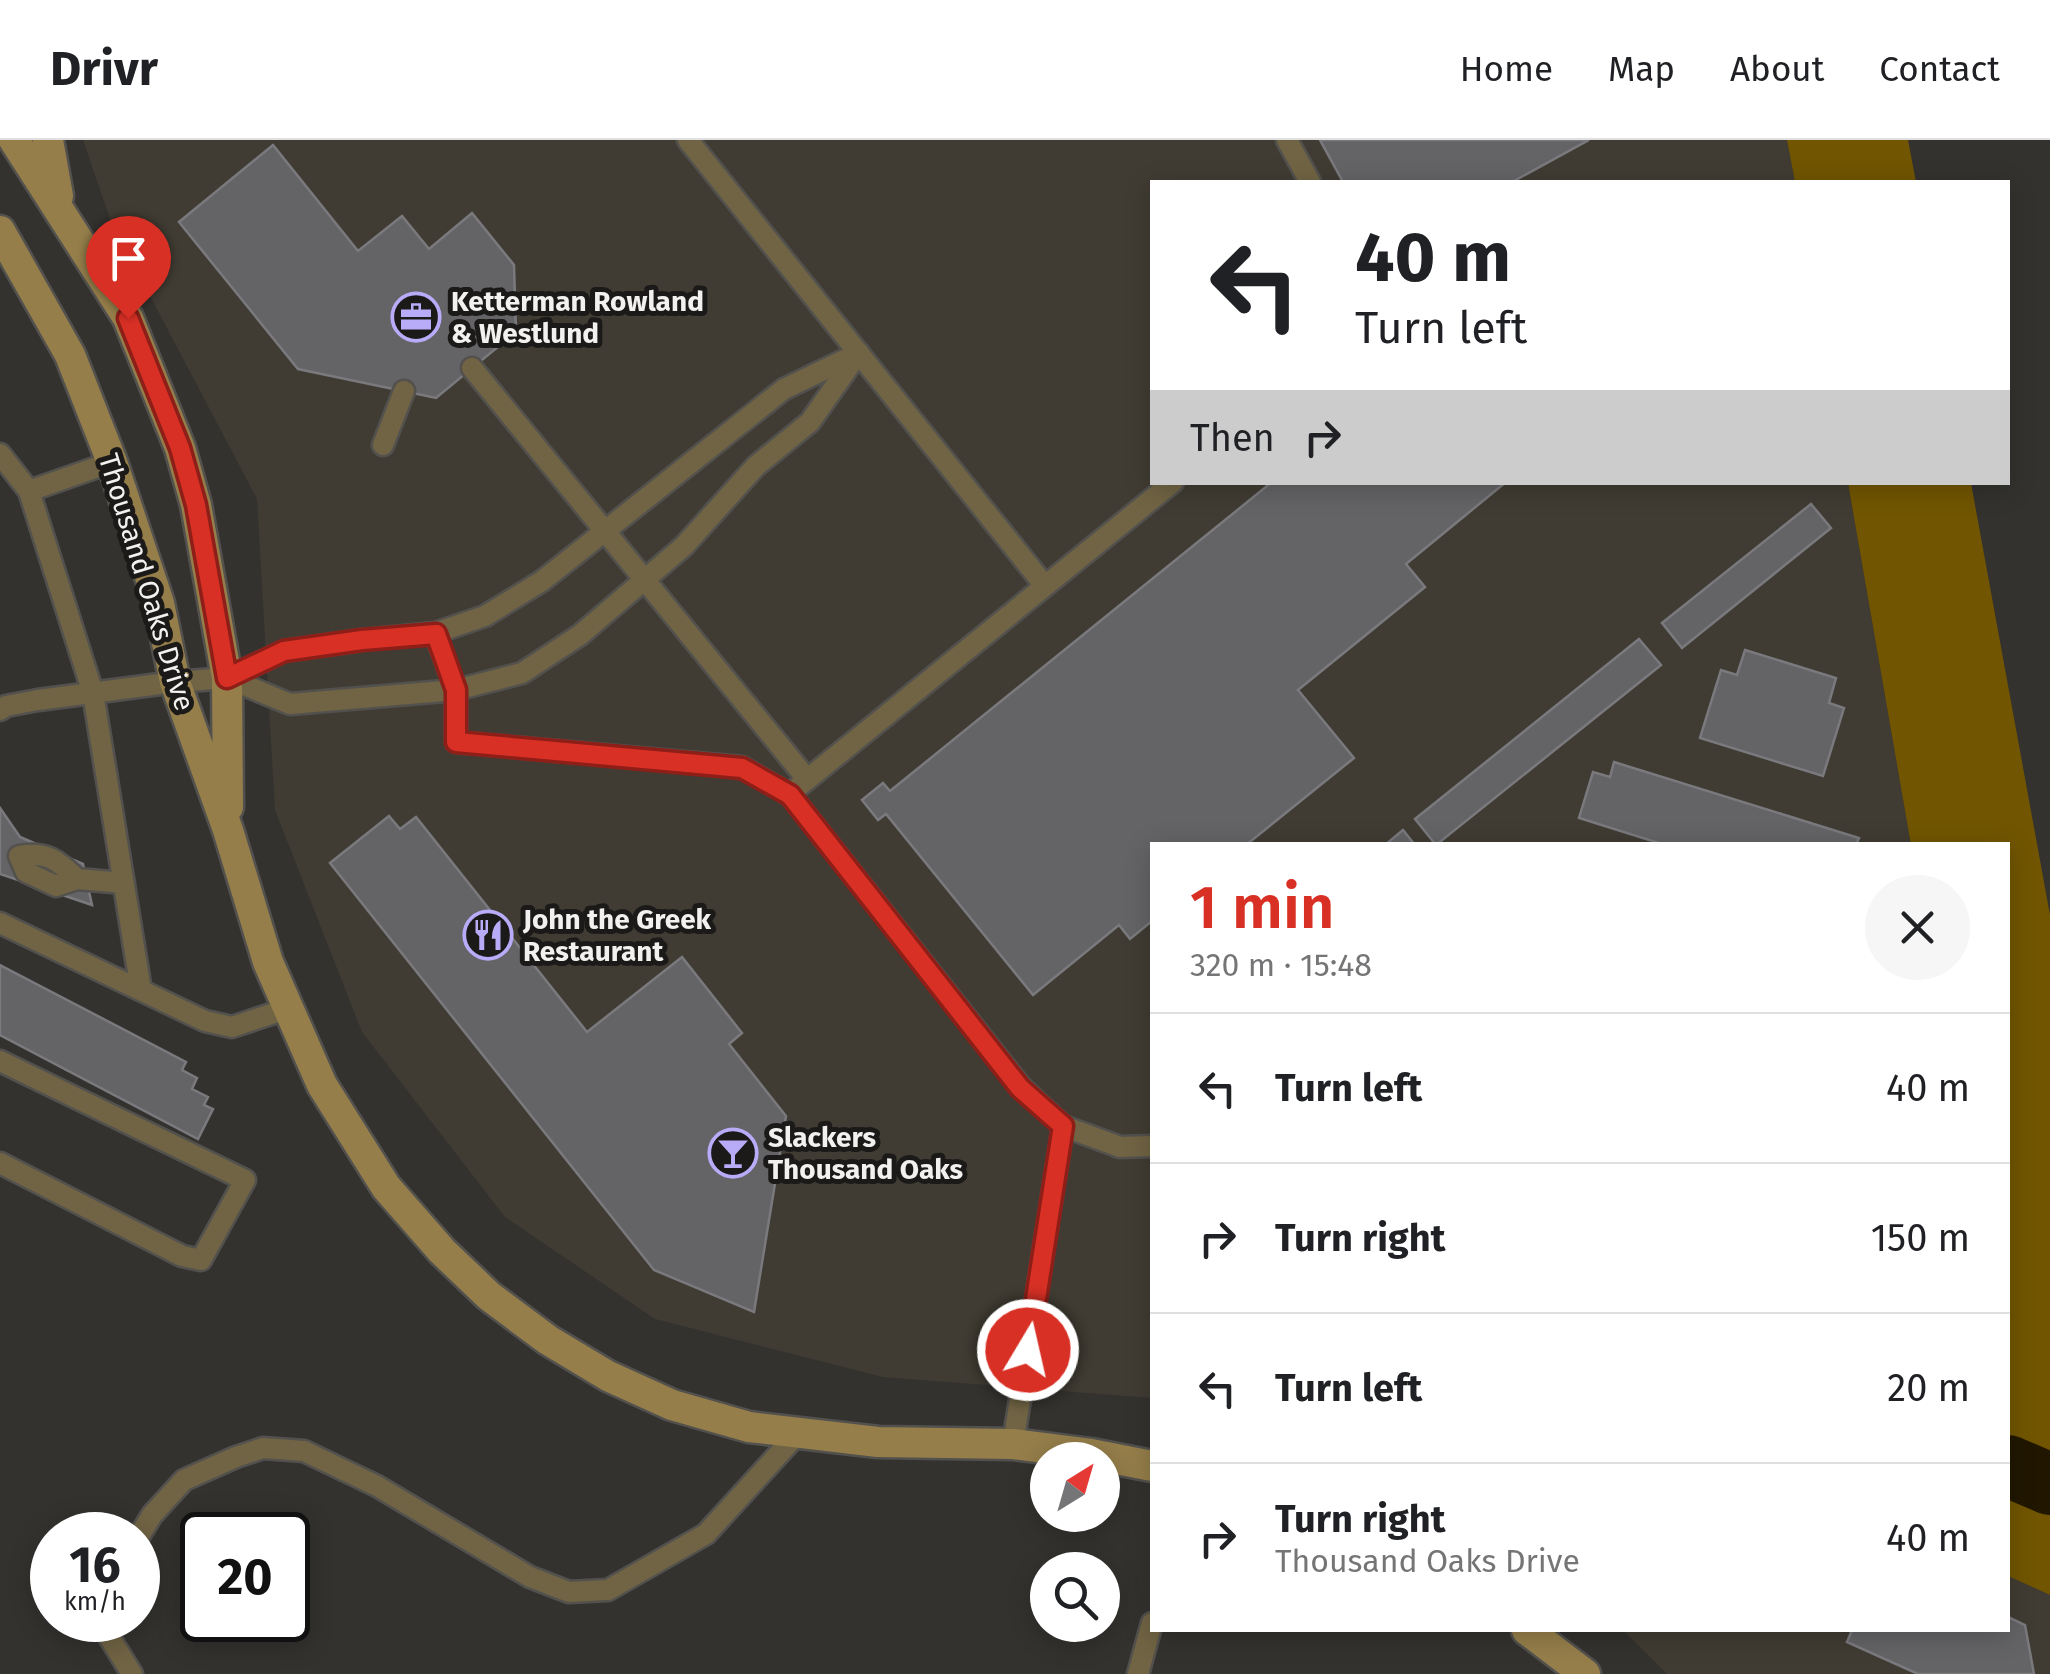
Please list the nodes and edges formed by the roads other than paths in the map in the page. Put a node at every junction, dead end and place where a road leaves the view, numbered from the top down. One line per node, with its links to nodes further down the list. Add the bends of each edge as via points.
1 (14, 140): 6 (main road, Thousand Oaks Drive)
2 (48, 140): 6 (main road)
3 (688, 140): 8 (lane)
4 (1288, 140): 5 (lane)
5 (1309, 180)
6 (60, 209): 20 (main road, Thousand Oaks Drive, via 128,318 180,448)
7 (4, 239): 13 (main road, Thousand Oaks Drive, via 70,355)
8 (858, 353): 16 (lane, via 784,389); 17 (lane, via 810,422 756,466); 18 (lane)
9 (472, 368): 16 (lane)
10 (404, 391): 11 (lane)
11 (383, 444)
12 (0, 454): 15 (lane)
13 (112, 462): 15 (lane); 21 (main road, Thousand Oaks Drive, via 159,603)
14 (1169, 485): 18 (lane)
15 (28, 491): 23 (lane)
16 (604, 532): 17 (lane); 19 (lane, via 485,616)
17 (644, 580): 22 (lane, via 522,673); 25 (lane)
18 (1045, 586): 25 (lane)
19 (436, 634): 20 (lane, via 284,651); 22 (lane)
20 (227, 678): 21 (lane); 22 (lane, via 290,704); 27 (main road, Thousand Oaks Drive)
21 (175, 682): 23 (lane); 27 (main road, Thousand Oaks Drive)
22 (456, 690): 26 (lane, via 456,742 742,768)
23 (93, 693): 24 (lane); 29 (lane)
24 (0, 710)
25 (807, 779): 26 (lane)
26 (790, 795): 34 (lane, via 1020,1088)
27 (228, 830): 32 (main road, Thousand Oaks Drive)
28 (0, 844): 29 (lane, via 19,856 37,853 61,864 76,879)
29 (124, 883): 31 (lane)
30 (0, 924): 31 (lane)
31 (140, 990): 32 (lane, via 232,1027)
32 (288, 1008): 37 (main road, Thousand Oaks Drive, via 322,1084 386,1187 489,1296 624,1384 749,1427)
33 (0, 1060): 36 (lane, via 244,1180 201,1260)
34 (1063, 1126): 35 (lane, via 1120,1147); 38 (lane)
35 (1150, 1146)
36 (0, 1163)
37 (798, 1432): 38 (main road, Thousand Oaks Drive, via 878,1442); 40 (lane, via 706,1534 608,1590 568,1592 530,1577 304,1451 263,1448 236,1457 184,1480)
38 (1013, 1444): 39 (main road, Thousand Oaks Drive)
39 (1150, 1466)
40 (155, 1512)
41 (1150, 1630): 45 (lane)
42 (1532, 1632): 46 (main road)
43 (112, 1642): 44 (lane)
44 (132, 1674)
45 (1138, 1674)
46 (1585, 1674)

